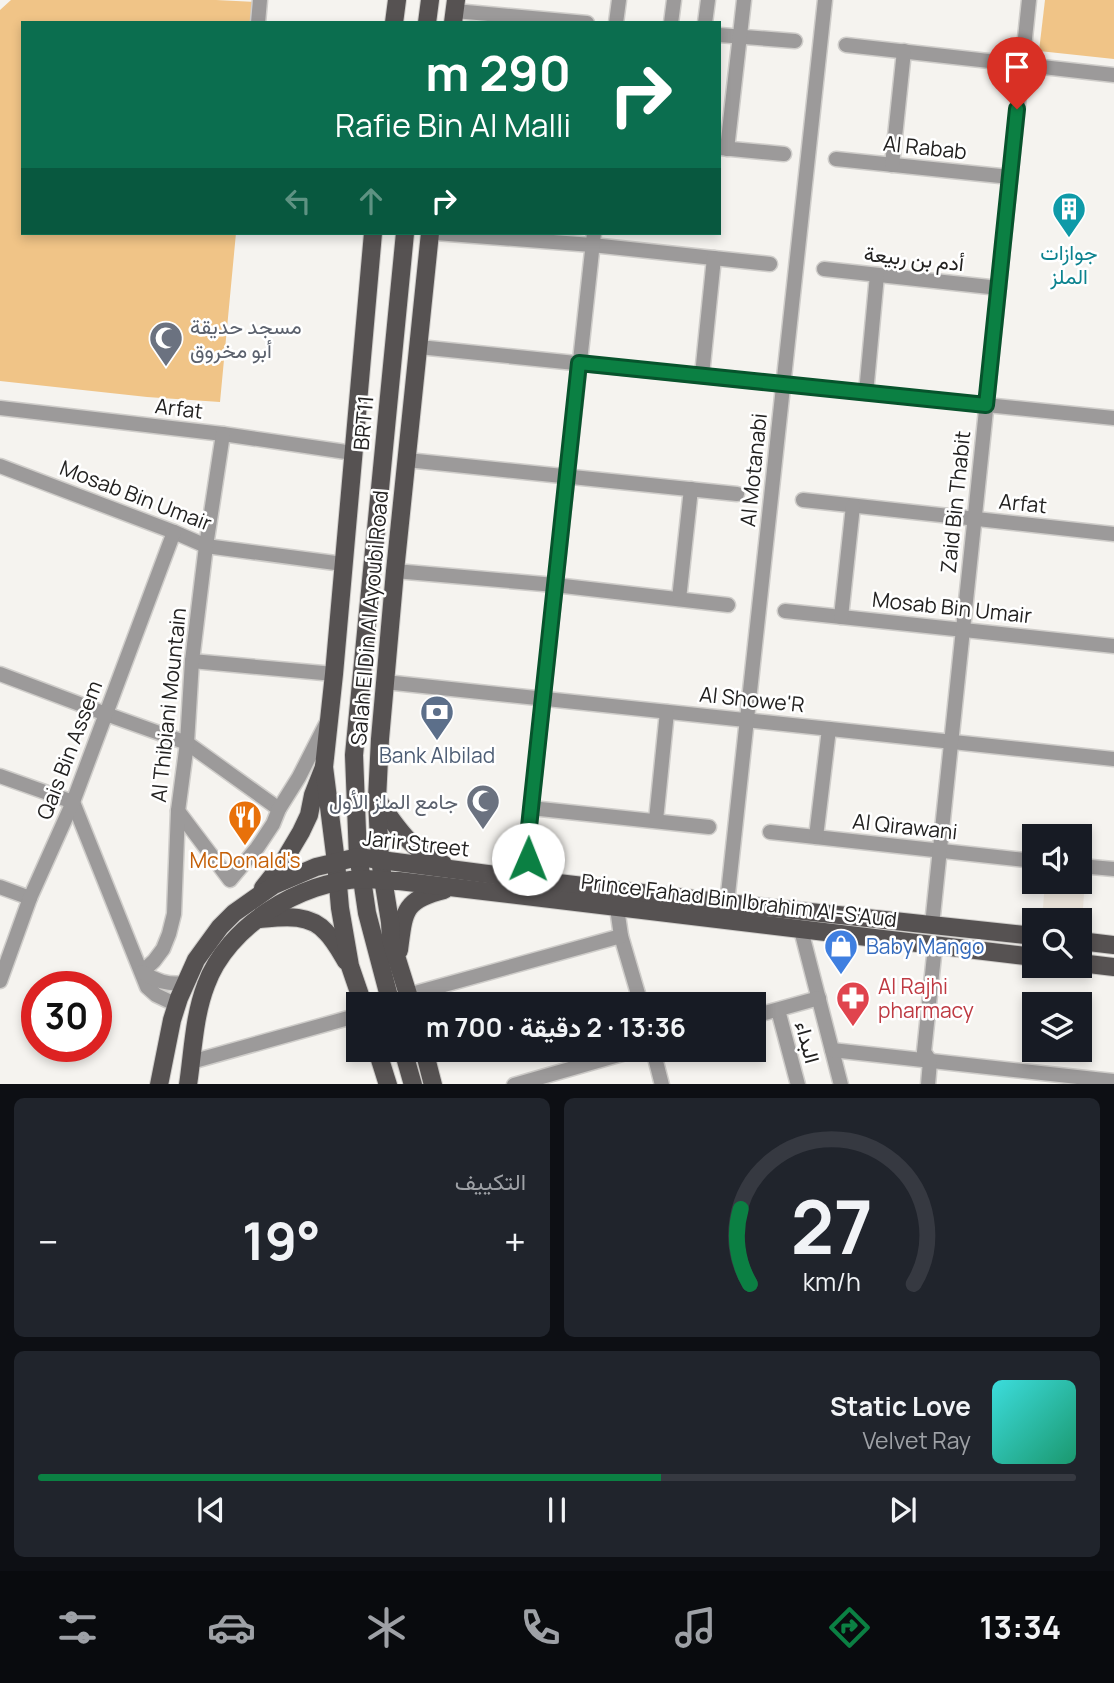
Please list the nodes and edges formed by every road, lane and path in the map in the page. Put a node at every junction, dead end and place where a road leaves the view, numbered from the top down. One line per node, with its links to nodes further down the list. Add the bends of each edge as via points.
1 (260, 0): 11 (street)
2 (397, 0): 12 (main road)
3 (430, 0): 13 (main road)
4 (619, 0): 15 (street)
5 (674, 0): 16 (street)
6 (708, 0): 17 (street)
7 (744, 0): 19 (street)
8 (825, 0): 43 (street, Al Motanabi)
9 (1029, 0): 23 (street, Zaid Bin Thabit)
10 (455, 11): 14 (street)
11 (258, 21)
12 (394, 21)
13 (427, 21)
14 (565, 21)
15 (616, 21)
16 (671, 21)
17 (705, 21)
18 (721, 34): 19 (street)
19 (740, 36): 20 (street); 25 (street)
20 (795, 41)
21 (846, 45): 22 (street)
22 (904, 51): 23 (street); 28 (street)
23 (1022, 65): 24 (street); 29 (street, Zaid Bin Thabit)
24 (1114, 75)
25 (723, 148): 26 (street)
26 (784, 154)
27 (836, 159): 28 (street, Al Rabab)
28 (892, 165): 29 (street, Al Rabab)
29 (1010, 177): 39 (street, Zaid Bin Thabit)
30 (373, 235): 49 (main road, Salah El Din Al Ayoubi Road)
31 (405, 235): 99 (main road, BRT11, via 354,755)
32 (430, 235): 40 (main road, Salah El Din Al Ayoubi Road)
33 (488, 235): 34 (street)
34 (593, 239): 35 (street); 41 (street)
35 (714, 258): 36 (street); 42 (street)
36 (770, 264)
37 (824, 270): 38 (street, أدم بن ربيعة)
38 (877, 275): 39 (street, أدم بن ربيعة); 44 (street)
39 (999, 288): 45 (street, Zaid Bin Thabit)
40 (419, 347): 41 (street); 50 (main road, Salah El Din Al Ayoubi Road)
41 (579, 363): 42 (street); 52 (street)
42 (702, 375): 43 (street)
43 (784, 384): 44 (street); 78 (street, Al Motanabi)
44 (866, 393): 45 (street)
45 (986, 405): 47 (street); 57 (street, Zaid Bin Thabit)
46 (0, 408): 48 (street, Arfat)
47 (1114, 418)
48 (223, 434): 49 (street, Arfat); 60 (street, Al Thibiani Mountain)
49 (353, 453): 61 (main road, Salah El Din Al Ayoubi Road)
50 (407, 460): 52 (street); 62 (main road, Salah El Din Al Ayoubi Road)
51 (0, 466): 58 (street, Mosab Bin Umair)
52 (567, 475): 53 (street); 63 (street)
53 (691, 489): 54 (street); 64 (street)
54 (737, 494)
55 (803, 500): 56 (street, Arfat)
56 (853, 506): 57 (street, Arfat); 67 (street)
57 (975, 519): 59 (street, Arfat); 68 (street, Zaid Bin Thabit)
58 (174, 532): 60 (street, Mosab Bin Umair); 76 (street, Qais Bin Assem)
59 (1114, 534)
60 (206, 546): 61 (street, Mosab Bin Umair); 70 (street, Al Thibiani Mountain)
61 (343, 564): 72 (main road, Salah El Din Al Ayoubi Road)
62 (395, 570): 63 (street); 73 (main road, Salah El Din Al Ayoubi Road)
63 (555, 585): 64 (street); 74 (street)
64 (679, 599): 65 (street)
65 (728, 605)
66 (785, 611): 67 (street, Mosab Bin Umair)
67 (841, 617): 68 (street, Mosab Bin Umair)
68 (963, 630): 69 (street, Mosab Bin Umair); 80 (street, Zaid Bin Thabit)
69 (1114, 646)
70 (192, 661): 72 (street); 81 (street, Al Thibiani Mountain)
71 (0, 674): 76 (street)
72 (334, 674): 77 (main road, Salah El Din Al Ayoubi Road)
73 (385, 682): 74 (street, Al Showe'R); 85 (main road, Salah El Din Al Ayoubi Road)
74 (543, 698): 75 (street, Al Showe'R); 87 (street)
75 (667, 712): 78 (street, Al Showe'R); 90 (street)
76 (106, 714): 81 (street); 86 (street, Qais Bin Assem)
77 (328, 720): 83 (main road, Salah El Din Al Ayoubi Road); 88 (street)
78 (747, 720): 79 (street, Al Showe'R); 109 (street, Al Motanabi)
79 (829, 729): 80 (street, Al Showe'R); 93 (street)
80 (951, 741): 82 (street, Al Showe'R); 94 (street, Zaid Bin Thabit)
81 (187, 743): 88 (street); 89 (street, Al Thibiani Mountain)
82 (1114, 759)
83 (324, 767): 97 (main road, Salah El Din Al Ayoubi Road); 107 (main road, via 301,832)
84 (0, 776): 86 (street)
85 (377, 799): 95 (main road, Salah El Din Al Ayoubi Road); 100 (main road, via 396,827 425,856)
86 (74, 803): 108 (street, Qais Bin Assem); 124 (street)
87 (531, 808): 90 (street); 103 (street, via 527,852)
88 (279, 809): 89 (street, via 257,848 230,880)
89 (178, 811): 124 (street, Al Thibiani Mountain, via 174,914 163,948)
90 (656, 820): 91 (street)
91 (709, 827)
92 (770, 832): 93 (street, Al Qirawani)
93 (816, 837): 94 (street, Al Qirawani)
94 (940, 850): 96 (street, Al Qirawani); 112 (street, Zaid Bin Thabit)
95 (380, 860): 99 (main road, Jarir Street); 100 (main road, Jarir Street); 102 (main road, Salah El Din Al Ayoubi Road)
96 (1022, 860)
97 (336, 862): 99 (main road, Jarir Street); 104 (main road, Salah El Din Al Ayoubi Road); 107 (main road, via 294,874)
98 (1092, 867): 101 (street)
99 (360, 868): 102 (main road, Prince Fahad Bin Ibrahim Al-S'Aud); 104 (main road, Prince Fahad Bin Ibrahim Al-S'Aud); 128 (main road, BRT11)
100 (452, 868): 103 (main road, Jarir Street)
101 (1114, 869)
102 (382, 881): 106 (main road, Prince Fahad Bin Ibrahim Al-S'Aud); 120 (main road, Salah El Din Al Ayoubi Road)
103 (541, 881): 109 (main road, Jarir Street)
104 (337, 883): 111 (main road, Prince Fahad Bin Ibrahim Al-S'Aud, via 301,892); 122 (main road, Salah El Din Al Ayoubi Road)
105 (0, 887): 108 (street)
106 (449, 888): 110 (main road, Prince Fahad Bin Ibrahim Al-S'Aud); 120 (main road, via 419,898 407,909)
107 (255, 897): 126 (main road, via 213,935)
108 (30, 898): 125 (street, Qais Bin Assem)
109 (727, 903): 112 (main road, Jarir Street)
110 (617, 908): 113 (main road, Prince Fahad Bin Ibrahim Al-S'Aud); 115 (street)
111 (257, 919): 122 (main road, via 287,916 312,922 327,932); 139 (main road, Prince Fahad Bin Ibrahim Al-S'Aud, via 227,948 206,983)
112 (932, 925): 114 (main road, Jarir Street)
113 (801, 930): 118 (main road, Prince Fahad Bin Ibrahim Al-S'Aud); 132 (street)
114 (1022, 935)
115 (621, 936): 130 (street); 131 (street)
116 (1092, 942): 117 (main road)
117 (1114, 945)
118 (935, 946): 119 (main road, Prince Fahad Bin Ibrahim Al-S'Aud); 138 (street, via 924,1052)
119 (1022, 956)
120 (397, 960): 129 (main road, Salah El Din Al Ayoubi Road)
121 (1092, 964): 123 (main road)
122 (350, 966): 127 (main road, Salah El Din Al Ayoubi Road)
123 (1114, 967)
124 (142, 972): 126 (street, via 167,983); 133 (street, via 151,991)
125 (0, 981)
126 (184, 983): 133 (main road)
127 (359, 992)
128 (388, 992)
129 (407, 992)
130 (436, 992)
131 (637, 992)
132 (819, 998): 134 (street); 137 (street)
133 (177, 1005): 146 (main road)
134 (778, 1010): 135 (street); 153 (street, البداء)
135 (766, 1014)
136 (346, 1019): 139 (street)
137 (832, 1050): 138 (street); 154 (street)
138 (930, 1061): 145 (street); 155 (street)
139 (191, 1062): 147 (main road, Prince Fahad Bin Ibrahim Al-S'Aud)
140 (381, 1062): 148 (main road)
141 (407, 1062): 149 (main road)
142 (427, 1062): 150 (main road)
143 (593, 1062): 151 (street)
144 (656, 1062): 152 (street)
145 (1114, 1081)
146 (159, 1084)
147 (188, 1084)
148 (388, 1084)
149 (413, 1084)
150 (433, 1084)
151 (514, 1084)
152 (662, 1084)
153 (798, 1084)
154 (841, 1084)
155 (928, 1084)

